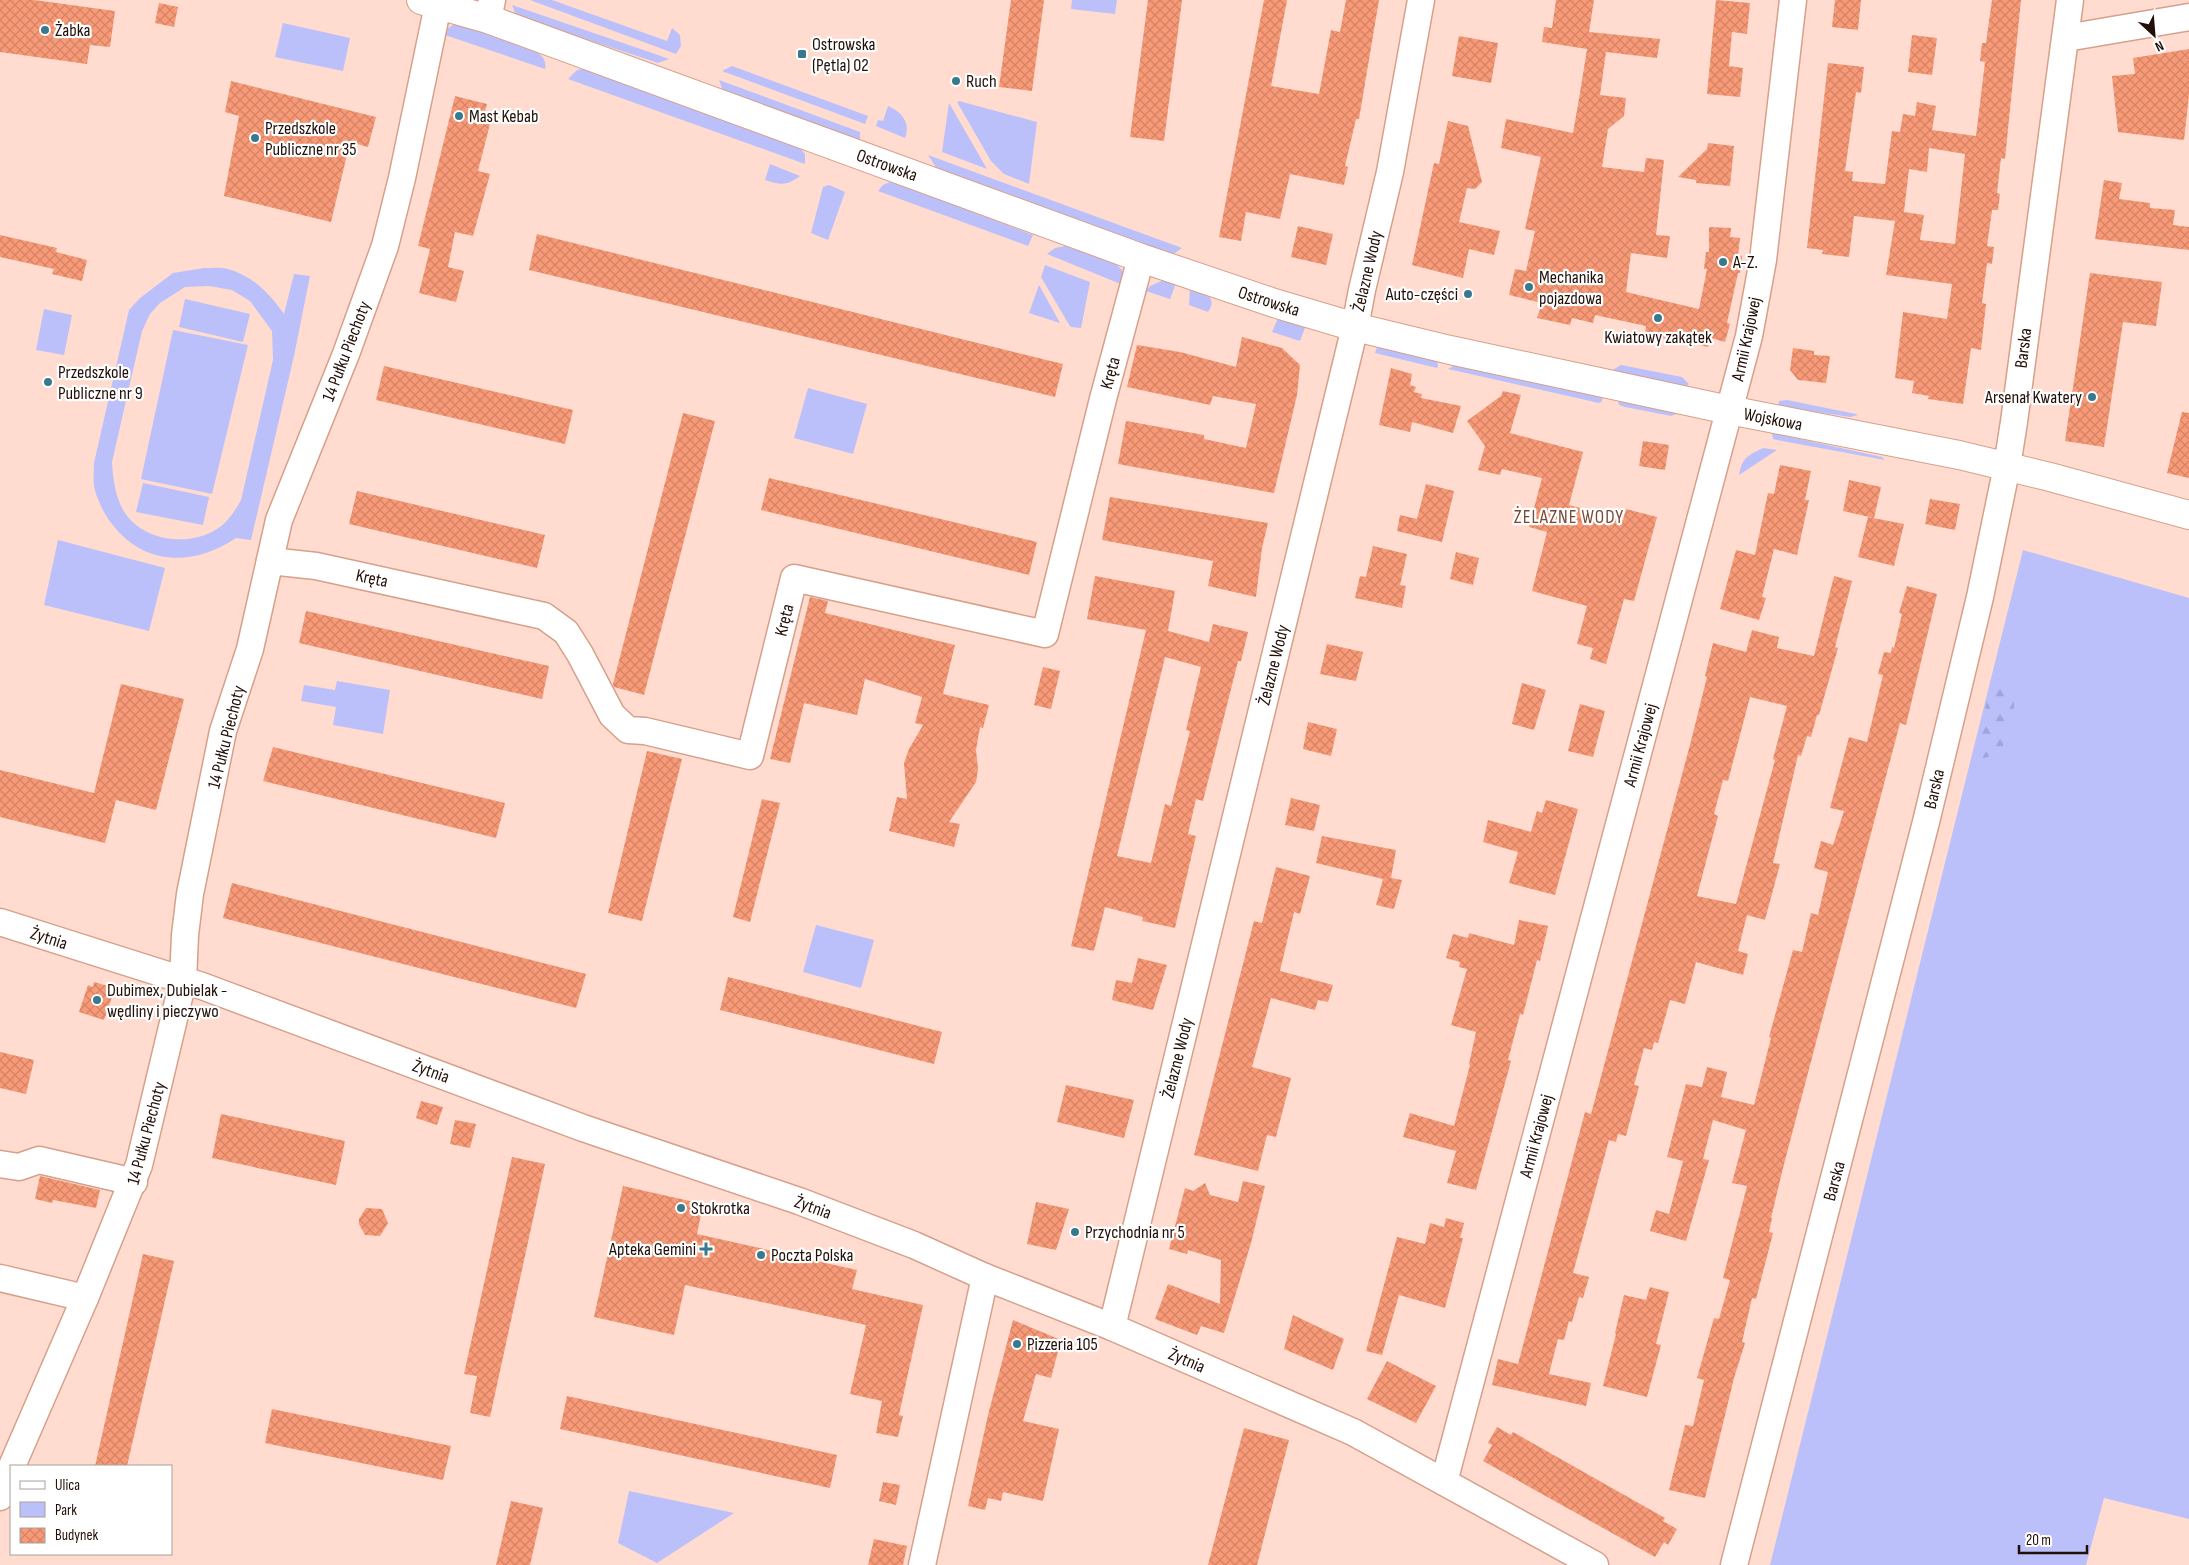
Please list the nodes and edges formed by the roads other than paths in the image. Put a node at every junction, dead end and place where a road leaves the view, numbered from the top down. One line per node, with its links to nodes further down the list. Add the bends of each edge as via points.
1 (1421, 0): 9 (street, Żelazne Wody, via 1390,172)
2 (1793, 0): 10 (street, Armii Krajowej, via 1763,260)
3 (2070, 0): 7 (street, Barska)
4 (430, 2): 5 (street, Ostrowska); 13 (street, 14 Pułku Piechoty, via 402,178 385,246 346,354 279,520)
5 (490, 10): 8 (street, Ostrowska)
6 (2189, 17): 7 (street)
7 (2066, 38): 11 (street, Barska)
8 (1141, 258): 9 (street, Ostrowska); 13 (street, Kręta, via 1102,400 1045,634 794,578 750,756 645,731 628,730 612,715 566,632 544,616 316,566)
9 (1355, 327): 10 (street, Wojskowa); 21 (street, Żelazne Wody)
10 (1729, 410): 11 (street, Wojskowa); 24 (street, Armii Krajowej)
11 (2007, 466): 12 (street, Wojskowa); 28 (street, Barska, via 1980,597 1926,822)
12 (2189, 515)
13 (270, 561): 15 (street, 14 Pułku Piechoty, via 250,649 224,732 199,848 184,935)
14 (0, 922): 15 (street, Żytnia)
15 (183, 981): 17 (street, 14 Pułku Piechoty); 18 (street, Żytnia, via 583,1128 799,1201 914,1245)
16 (0, 1164): 17 (street, via 19,1167 39,1160)
17 (134, 1182): 20 (street, 14 Pułku Piechoty)
18 (985, 1277): 21 (street, Żytnia); 26 (street)
19 (0, 1278): 20 (street)
20 (85, 1298): 22 (street, 14 Pułku Piechoty)
21 (1112, 1327): 24 (street, Żytnia, via 1353,1432)
22 (13, 1465)
23 (10, 1473): 25 (street, 14 Pułku Piechoty)
24 (1444, 1482): 27 (street, Żytnia)
25 (0, 1497)
26 (922, 1565)
27 (1594, 1565)
28 (1734, 1565)

